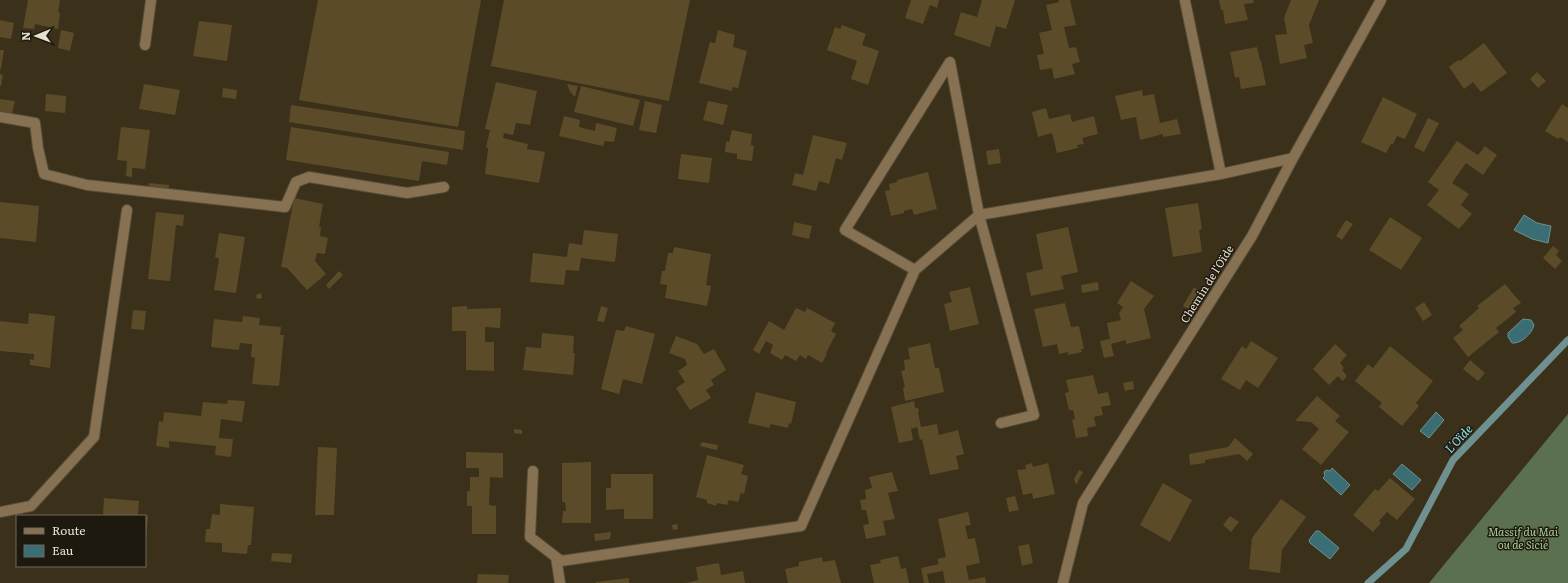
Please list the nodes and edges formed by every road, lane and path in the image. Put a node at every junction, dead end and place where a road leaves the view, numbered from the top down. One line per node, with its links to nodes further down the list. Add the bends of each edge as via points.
1 (151, 0): 4 (street)
2 (1185, 0): 7 (street)
3 (1381, 0): 6 (street, Chemin de l'Oïde)
4 (145, 44)
5 (0, 117): 8 (street, via 35,124 44,174 87,185 285,207 296,182 309,177 407,193)
6 (1293, 158): 7 (street); 17 (street, Chemin de l'Oïde, via 1252,236 1083,503)
7 (1221, 174): 10 (street)
8 (444, 187)
9 (127, 210): 14 (street, via 94,437 31,506)
10 (979, 216): 11 (street); 11 (street, via 950,62 845,230); 12 (street, via 1034,415)
11 (915, 270): 15 (street, via 801,526 561,561)
12 (1001, 423)
13 (533, 471): 15 (street, via 530,537)
14 (0, 512)
15 (556, 557): 16 (street)
16 (560, 583)
17 (1063, 583)

